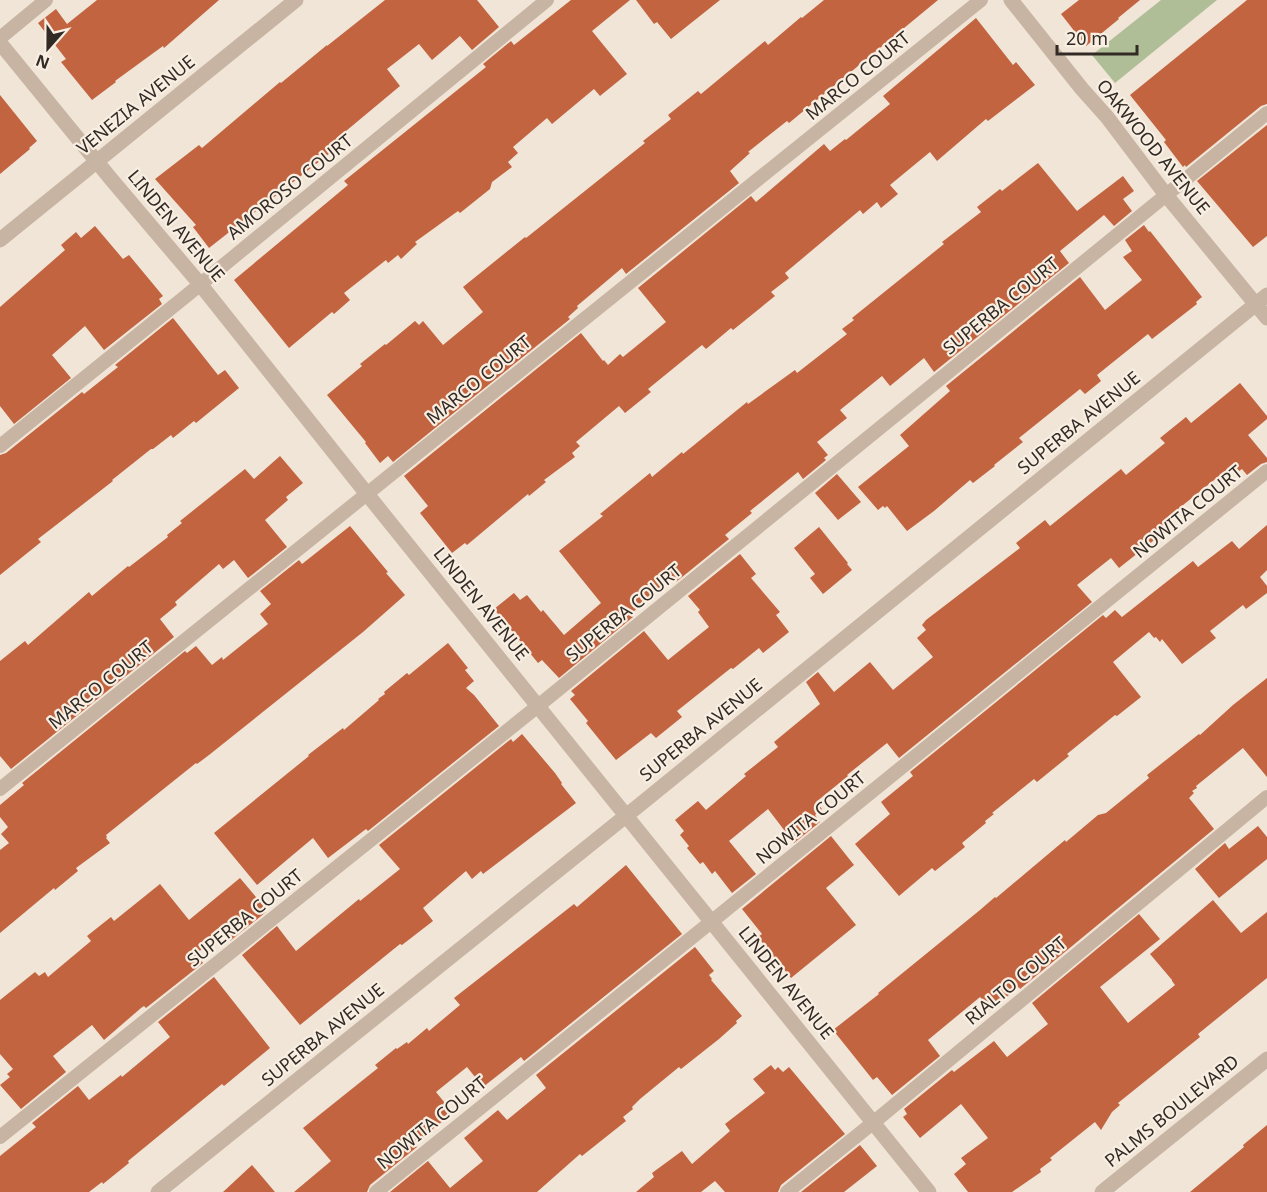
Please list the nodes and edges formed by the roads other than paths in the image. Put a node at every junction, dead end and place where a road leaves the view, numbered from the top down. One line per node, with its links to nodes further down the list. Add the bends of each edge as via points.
1 (46, 0): 6 (lane)
2 (296, 0): 9 (street, VENEZIA AVENUE)
3 (547, 0): 12 (lane, AMOROSO COURT)
4 (981, 0): 17 (lane, MARCO COURT)
5 (1011, 0): 10 (street, OAKWOOD AVENUE)
6 (0, 38)
7 (0, 43): 9 (street, LINDEN AVENUE)
8 (1267, 113): 10 (lane, SUPERBA COURT)
9 (98, 162): 11 (street, VENEZIA AVENUE); 12 (street, LINDEN AVENUE)
10 (1166, 195): 13 (street, OAKWOOD AVENUE); 18 (lane, SUPERBA COURT)
11 (0, 240)
12 (200, 284): 15 (lane, AMOROSO COURT); 17 (street, LINDEN AVENUE)
13 (1262, 300): 14 (street, OAKWOOD AVENUE); 21 (street, SUPERBA AVENUE)
14 (1267, 318)
15 (0, 446)
16 (1267, 471): 22 (lane, NOWITA COURT)
17 (367, 494): 18 (street, LINDEN AVENUE); 19 (lane, MARCO COURT)
18 (538, 706): 21 (street, LINDEN AVENUE); 25 (lane, SUPERBA COURT)
19 (0, 789)
20 (1267, 797): 24 (lane, RIALTO COURT)
21 (626, 816): 22 (street, LINDEN AVENUE); 26 (street, SUPERBA AVENUE)
22 (711, 922): 24 (street, LINDEN AVENUE); 27 (lane, NOWITA COURT)
23 (1267, 1059): 30 (street, PALMS BOULEVARD)
24 (874, 1122): 28 (lane, RIALTO COURT); 29 (street, LINDEN AVENUE)
25 (0, 1137)
26 (158, 1192)
27 (376, 1192)
28 (787, 1192)
29 (929, 1192)
30 (1102, 1192)

